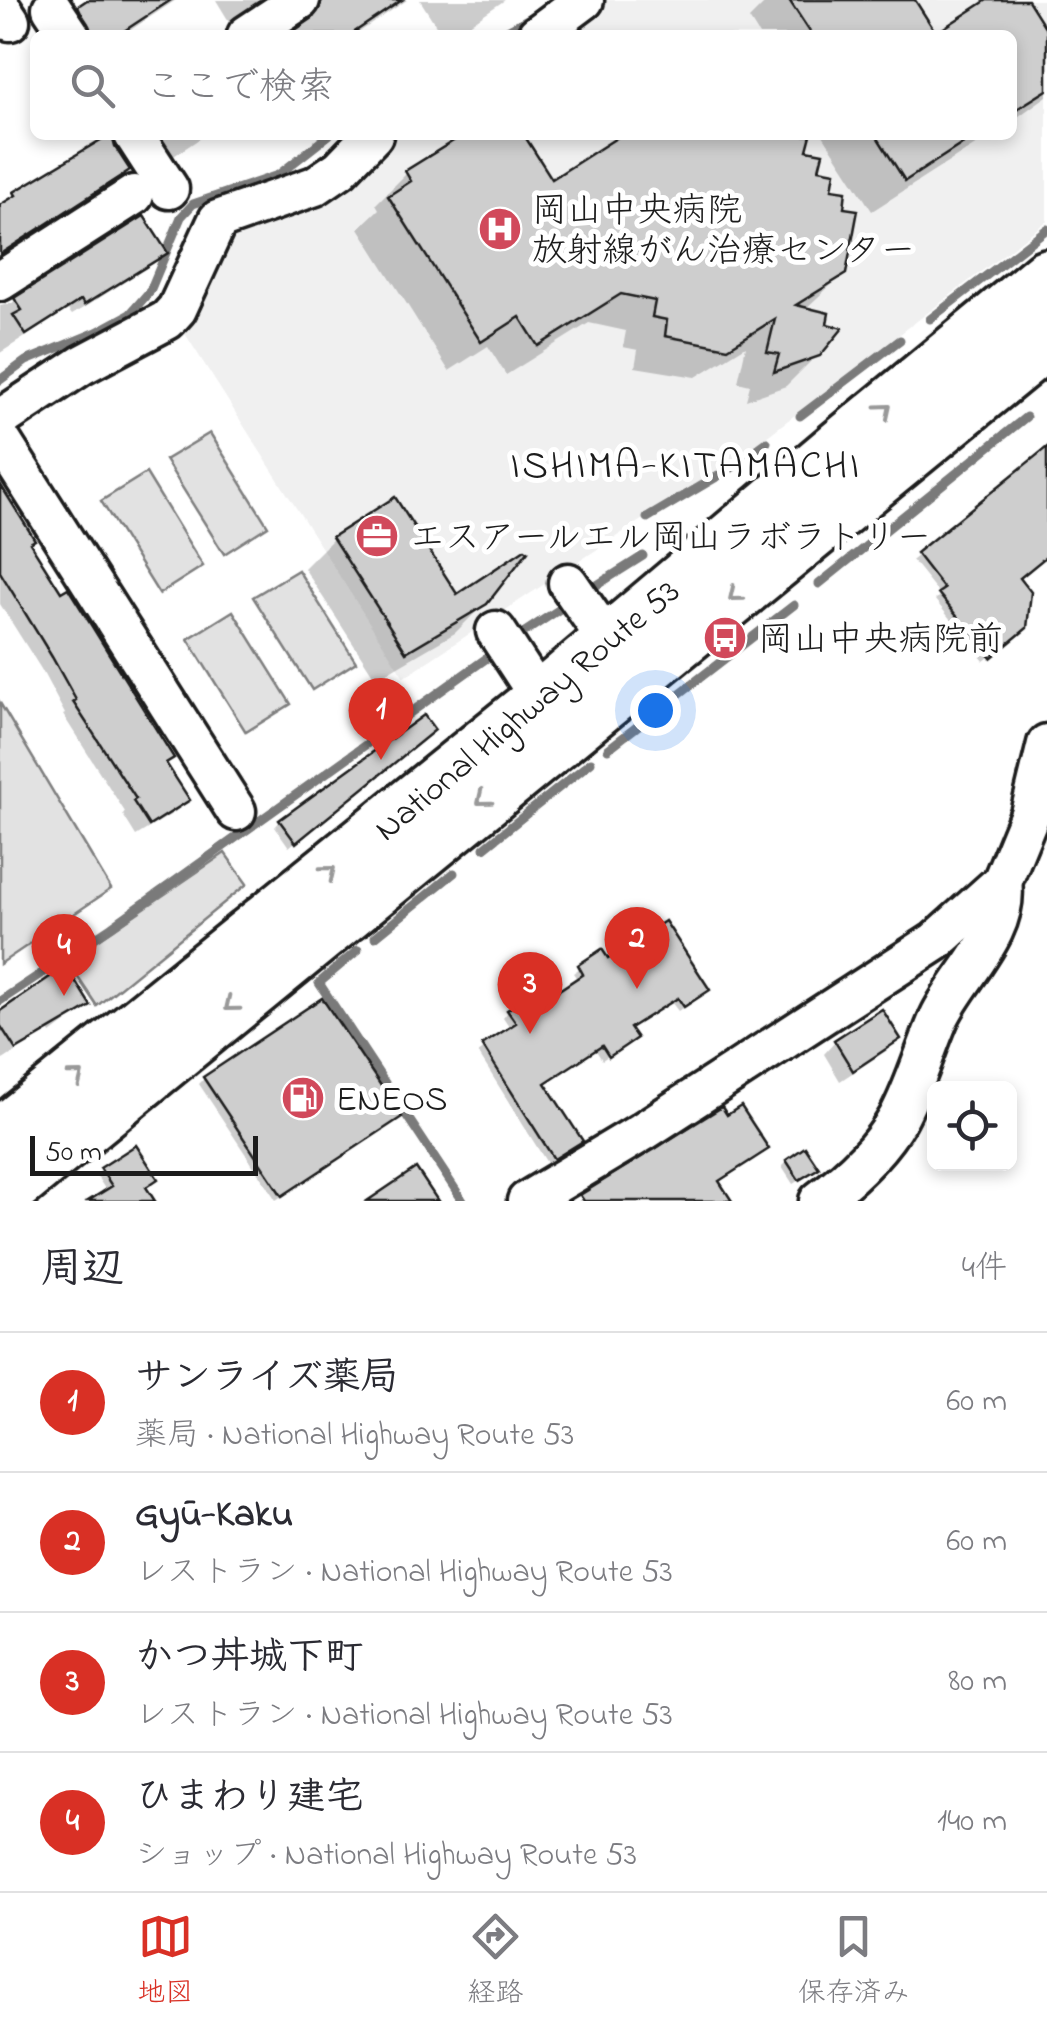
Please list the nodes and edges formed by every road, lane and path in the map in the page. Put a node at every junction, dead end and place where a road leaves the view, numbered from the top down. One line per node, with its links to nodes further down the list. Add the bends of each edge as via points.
1 (300, 0): 3 (street)
2 (584, 0): 4 (street)
3 (255, 30)
4 (543, 30)
5 (135, 140): 8 (street, via 151,192)
6 (368, 140): 10 (street, via 314,186 218,220 167,320)
7 (1047, 277): 12 (highway, National Highway Route 53, one-way to 7)
8 (0, 281)
9 (1047, 340): 12 (highway, National Highway Route 53)
10 (0, 419)
11 (0, 438): 16 (street)
12 (824, 492): 14 (highway, National Highway Route 53, via 583,604); 19 (highway, National Highway Route 53, one-way to 19)
13 (502, 641): 14 (street)
14 (541, 700): 18 (highway, National Highway Route 53, one-way to 14)
15 (1047, 744): 17 (street, via 1030,814)
16 (236, 811)
17 (1002, 882): 20 (street, via 935,942); 21 (street, via 1005,902 942,1013 897,1119 846,1180)
18 (0, 1137)
19 (0, 1196)
20 (527, 1201)
21 (819, 1201)

